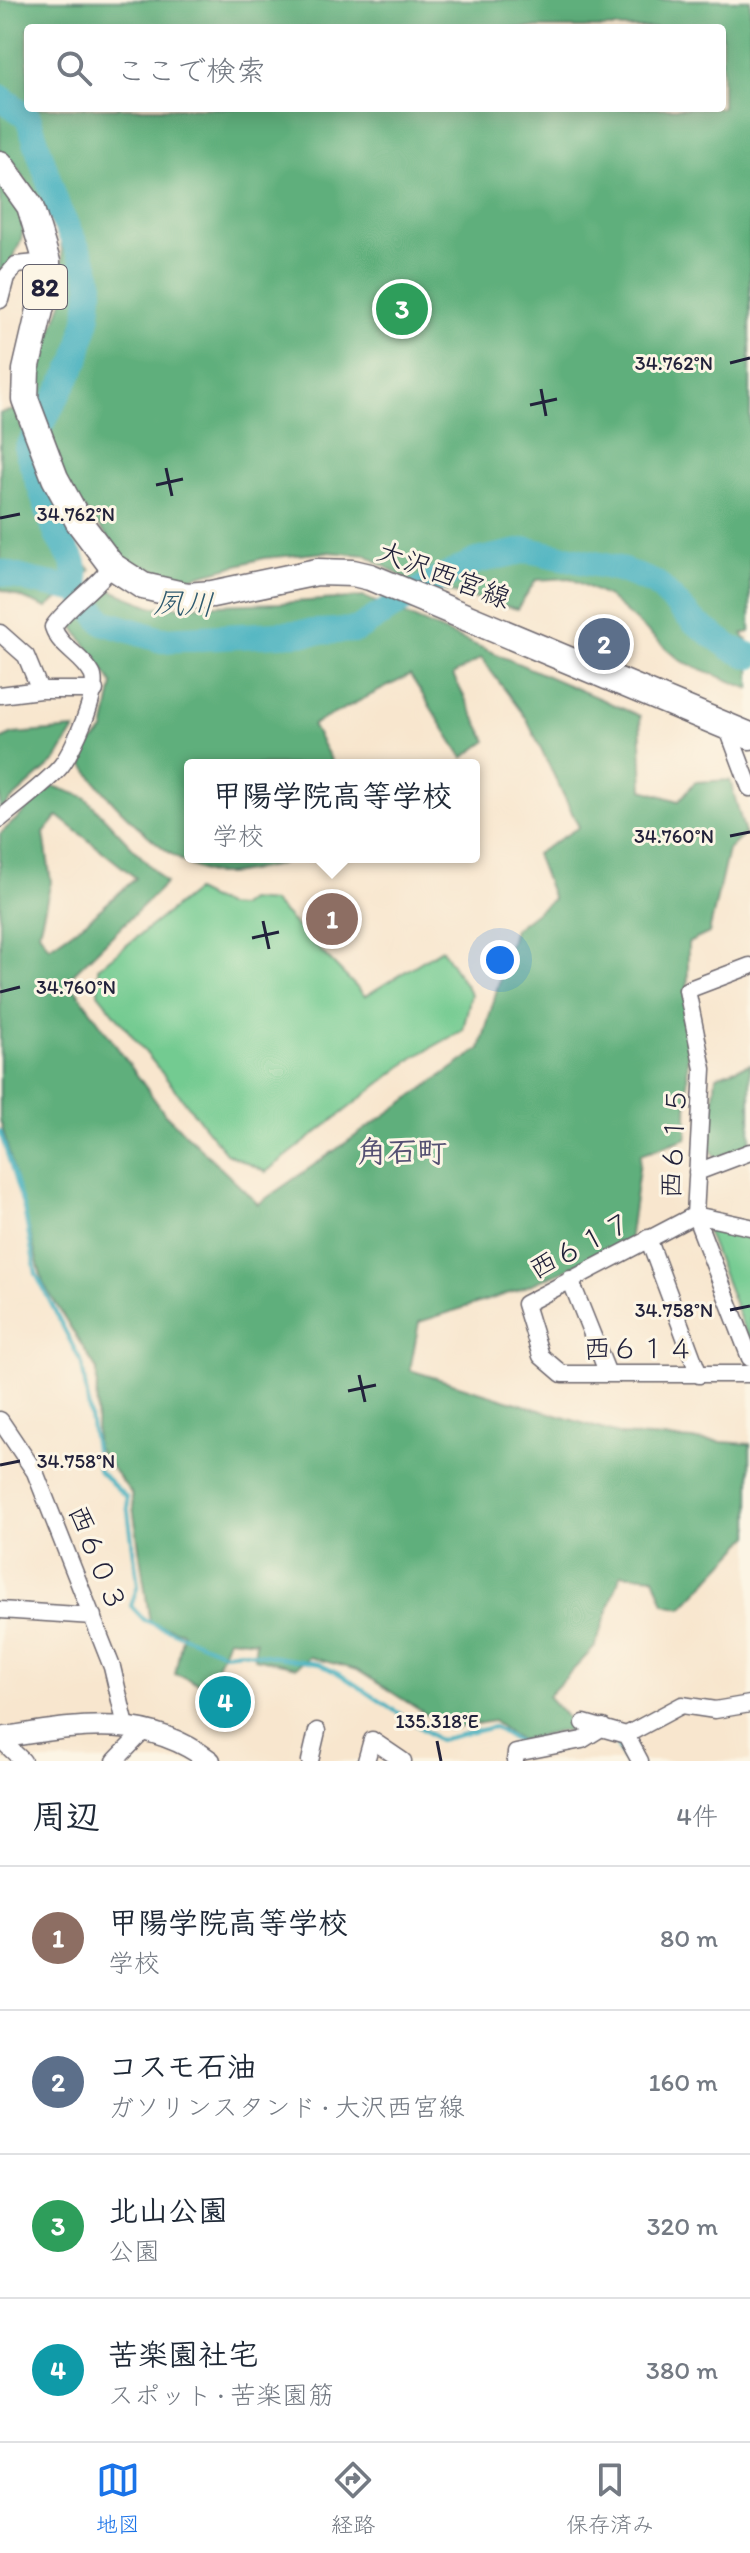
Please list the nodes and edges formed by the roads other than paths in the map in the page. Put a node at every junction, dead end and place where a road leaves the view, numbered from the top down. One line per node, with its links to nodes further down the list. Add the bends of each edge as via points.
1 (0, 164): 2 (main road, 大沢西宮線 / 82, via 30,206)
2 (47, 262): 3 (street, via 16,265 6,277); 4 (main road, 大沢西宮線 / 82, via 25,399 55,478)
3 (0, 300)
4 (107, 572): 7 (street, via 53,627 57,639 94,676); 9 (main road, 大沢西宮線 / 82, via 187,596 317,572 353,573)
5 (0, 633): 6 (street, via 26,656)
6 (40, 690): 7 (street); 8 (street)
7 (95, 690): 11 (street, via 62,765)
8 (0, 695)
9 (738, 732): 10 (street)
10 (750, 788)
11 (0, 819)
12 (750, 966): 14 (street, 西６１５, via 687,990 703,1069)
13 (750, 1152): 14 (street)
14 (697, 1172): 15 (street, 西６１５)
15 (695, 1215): 16 (street); 17 (street, 西６１７); 20 (street, 西６１５)
16 (750, 1227)
17 (648, 1238): 18 (street, 西６１７); 23 (street)
18 (570, 1279): 19 (street, 西６１７); 21 (street)
19 (525, 1304): 21 (street, 西６１４, via 541,1356 562,1374)
20 (750, 1358)
21 (608, 1374): 23 (street, 西６１４)
22 (750, 1374): 23 (street, 西６１４)
23 (699, 1375)
24 (1, 1418): 26 (street, 西６０３, via 35,1472)
25 (0, 1610): 26 (street)
26 (93, 1616): 28 (street, 西６０３)
27 (750, 1704): 30 (street, via 715,1710 687,1703)
28 (133, 1727): 31 (street, via 53,1729); 33 (street, via 138,1737); 34 (street, via 184,1744)
29 (317, 1731): 35 (street)
30 (626, 1735): 38 (street, via 591,1730 516,1753); 39 (street)
31 (0, 1738): 32 (street)
32 (23, 1761)
33 (115, 1761)
34 (210, 1761)
35 (310, 1761)
36 (366, 1761): 37 (street, via 372,1740)
37 (403, 1761)
38 (515, 1761)
39 (640, 1761)

